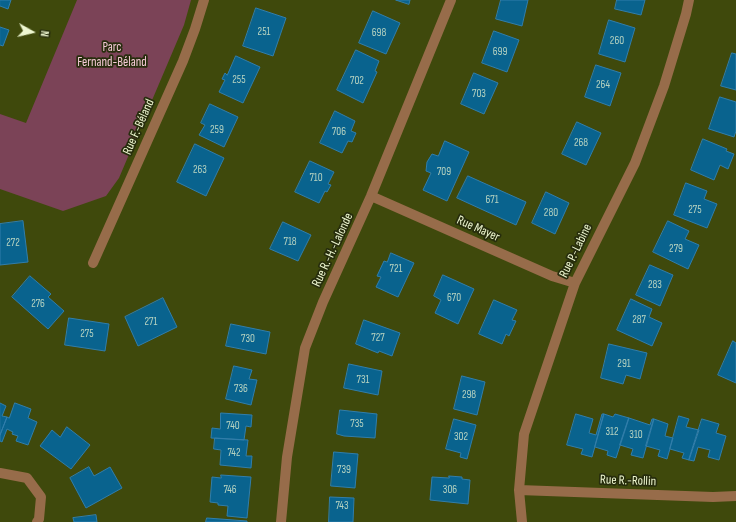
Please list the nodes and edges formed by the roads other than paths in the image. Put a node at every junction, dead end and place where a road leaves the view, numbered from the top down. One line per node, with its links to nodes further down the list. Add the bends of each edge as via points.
1 (204, 0): 5 (street, Rue F.-Béland, via 183,61)
2 (450, 0): 4 (street, Rue R.-H.-Lalonde)
3 (689, 0): 6 (street, Rue P.-Labine, via 664,86 635,163)
4 (371, 196): 6 (street, Rue Mayer, via 552,276); 11 (street, Rue R.-H.-Lalonde, via 305,348 287,457)
5 (93, 263)
6 (575, 283): 8 (street, Rue P.-Labine, via 524,434)
7 (0, 473): 10 (street, via 27,478 41,497 39,519)
8 (519, 490): 9 (street, Rue R.-Rollin); 12 (street, Rue P.-Labine)
9 (736, 496)
10 (36, 522)
11 (281, 522)
12 (522, 522)

